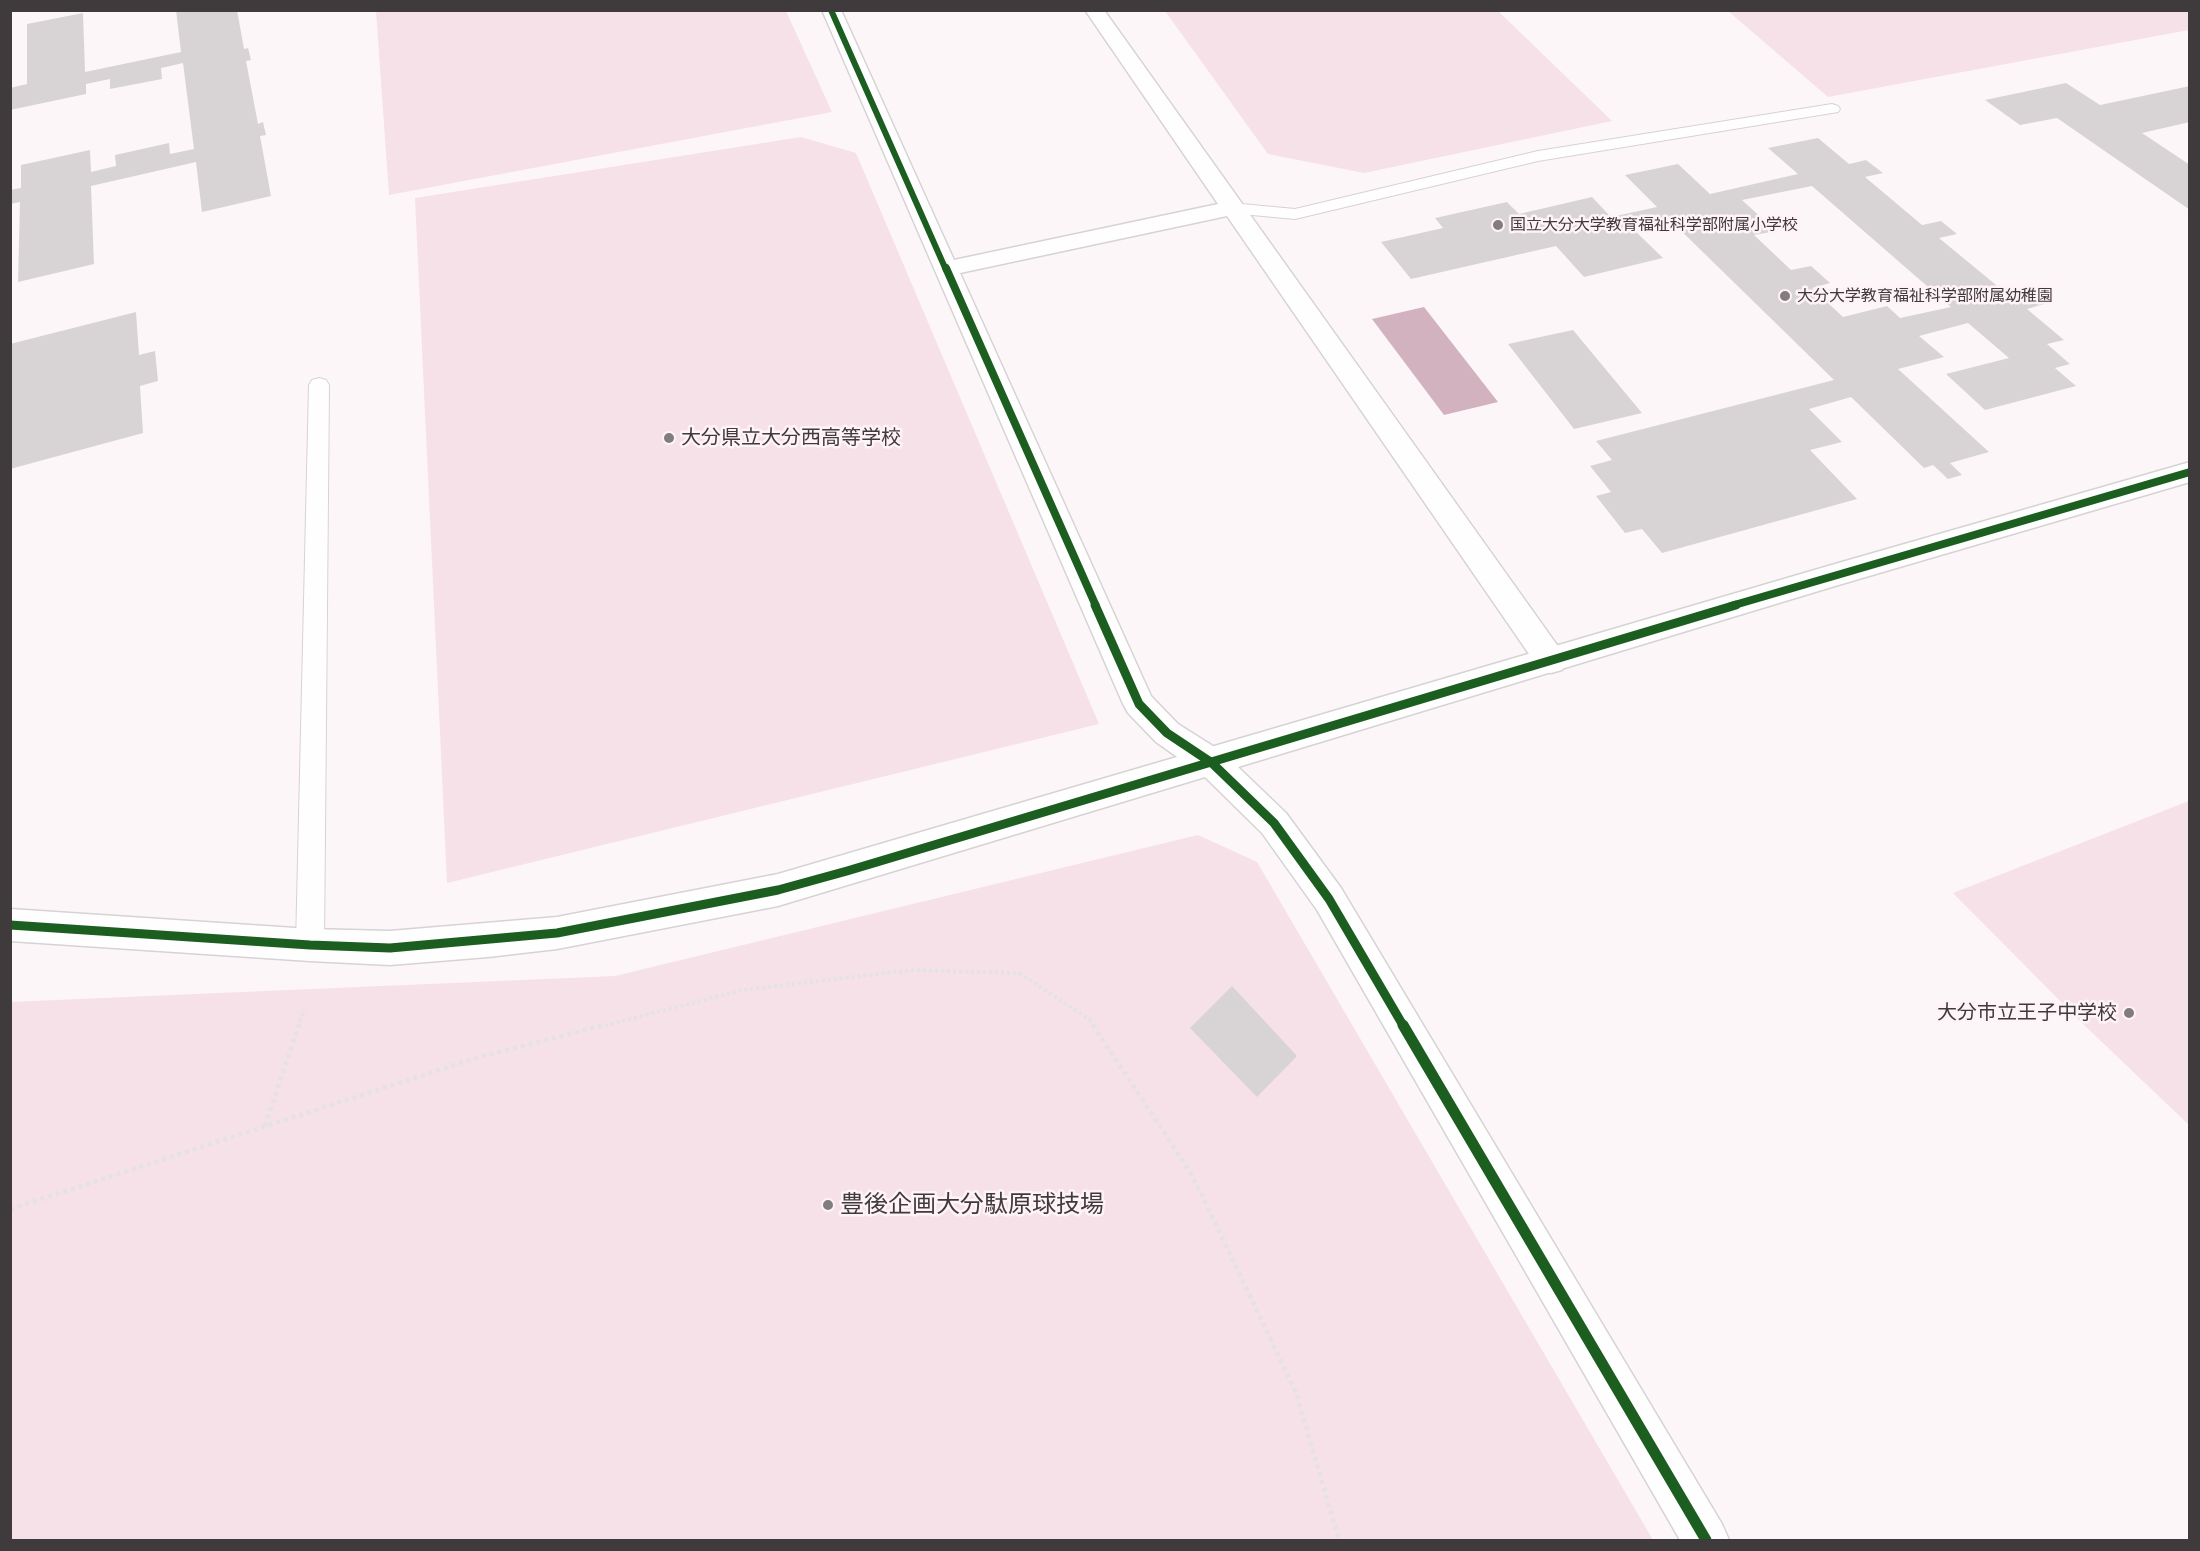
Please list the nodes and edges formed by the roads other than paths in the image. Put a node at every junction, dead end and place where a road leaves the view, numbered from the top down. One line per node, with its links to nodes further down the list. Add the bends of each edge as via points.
1 (831, 10): 5 (street)
2 (1094, 10): 4 (street)
3 (1832, 109): 4 (lane, via 1538,156 1295,214)
4 (1231, 208): 5 (street); 8 (street)
5 (946, 269): 9 (street, via 1138,704 1167,733)
6 (319, 385): 11 (lane)
7 (2190, 472): 8 (street)
8 (1551, 661): 9 (street)
9 (1212, 763): 11 (street, via 778,890 626,921 488,941 390,948); 12 (street, via 1274,824 1329,899)
10 (10, 925): 11 (street)
11 (310, 945)
12 (1706, 1540)

